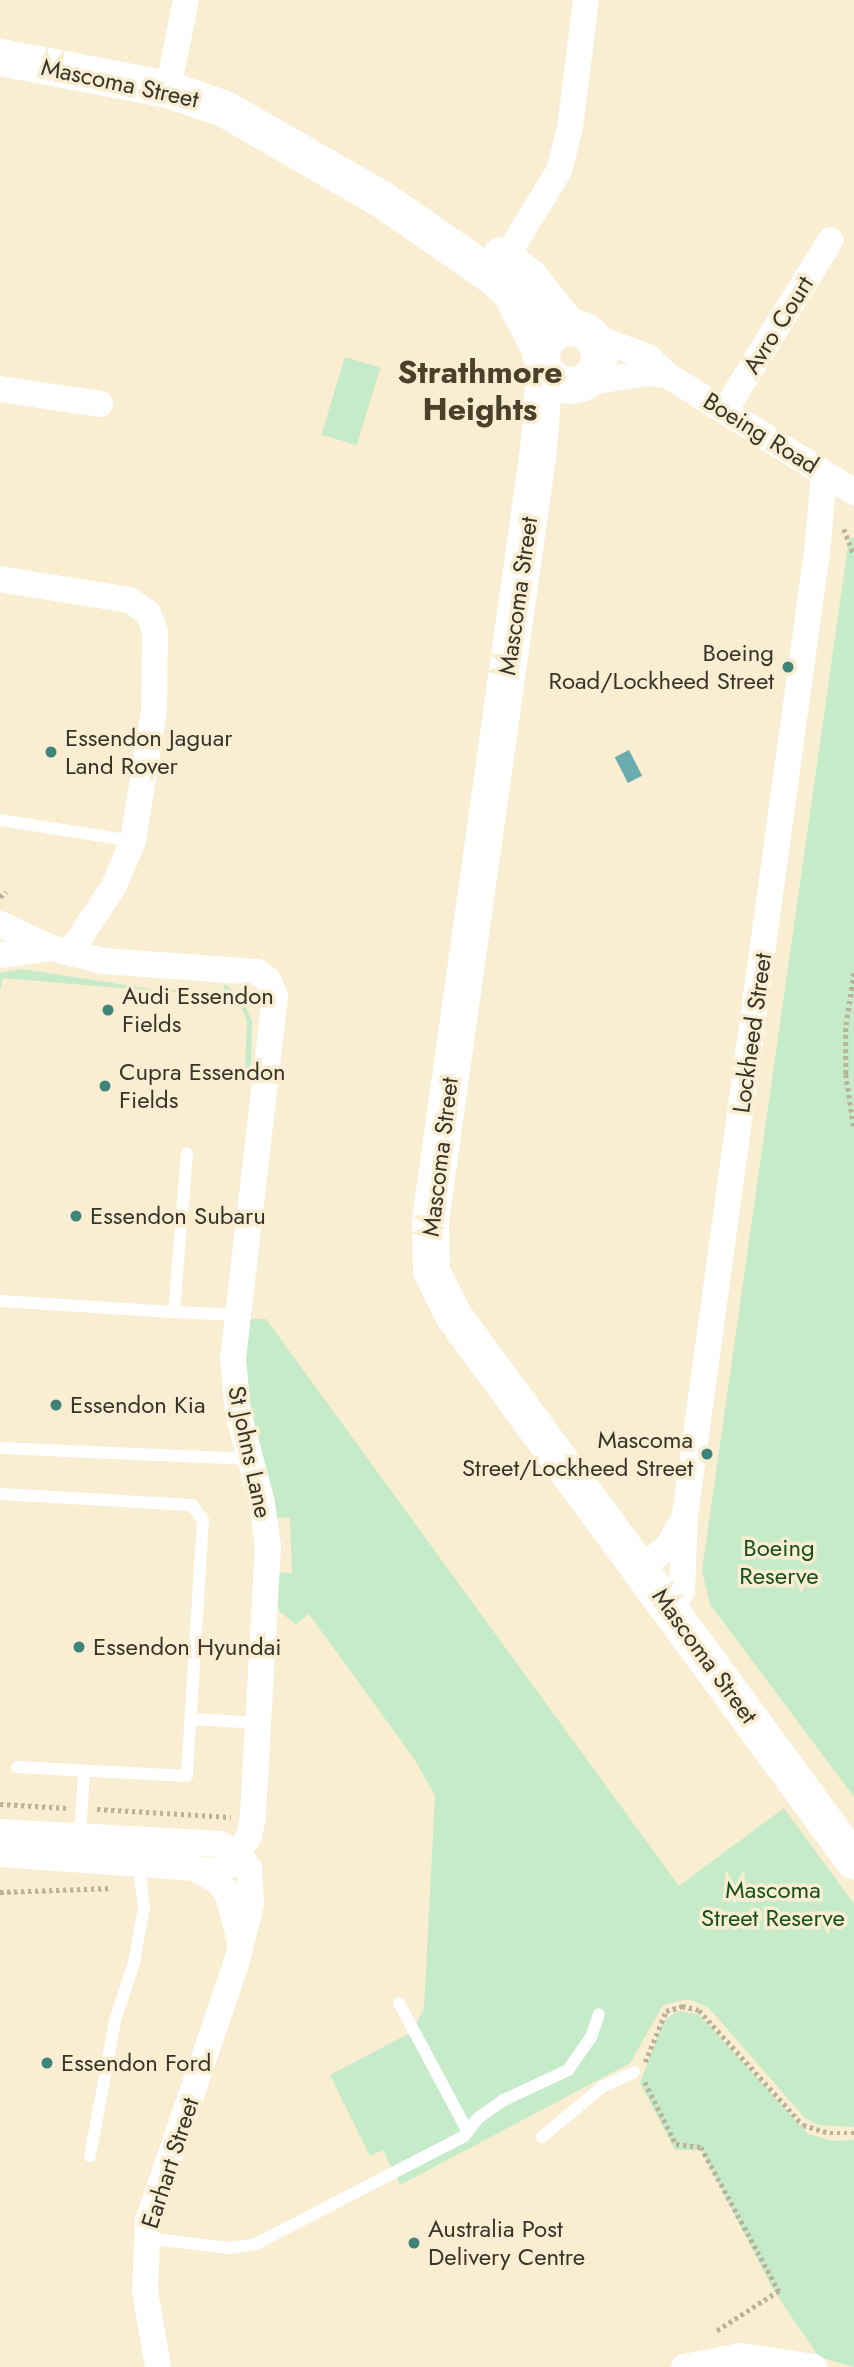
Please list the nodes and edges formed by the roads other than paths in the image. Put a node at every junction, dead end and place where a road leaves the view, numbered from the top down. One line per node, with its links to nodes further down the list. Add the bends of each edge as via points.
1 (186, 0): 4 (street)
2 (586, 0): 6 (street, via 570,128 559,171)
3 (0, 57): 4 (main road, Mascoma Street)
4 (168, 89): 6 (main road, Mascoma Street, via 225,109)
5 (831, 240): 12 (street, Avro Court)
6 (501, 268): 7 (main road, Mascoma Street, via 529,277); 8 (main road, Mascoma Street, via 510,292)
7 (580, 332): 8 (main road, via 551,334); 8 (main road, via 599,362); 9 (street, Boeing Road, via 648,357)
8 (561, 373): 9 (street); 28 (main road, Mascoma Street, via 538,449 428,1248 431,1271 453,1315)
9 (667, 375): 12 (street, Boeing Road)
10 (0, 389): 11 (street)
11 (100, 404)
12 (725, 410): 13 (street, Boeing Road)
13 (841, 484): 27 (street, Lockheed Street, via 817,552)
14 (0, 579): 16 (street, via 125,599 140,606 151,619 156,693)
15 (0, 820): 16 (lane)
16 (133, 841): 18 (street, via 114,886)
17 (0, 924): 18 (street, St Johns Lane)
18 (60, 950): 19 (street, St Johns Lane); 23 (street, St Johns Lane, via 135,964 252,971 268,980 275,996 276,1021)
19 (0, 955)
20 (187, 1154): 22 (lane)
21 (0, 1301): 22 (lane)
22 (173, 1311): 23 (lane)
23 (236, 1315): 25 (street, St Johns Lane, via 234,1382)
24 (0, 1448): 25 (lane)
25 (250, 1459): 31 (street, St Johns Lane, via 268,1546)
26 (0, 1494): 30 (lane, via 186,1504 200,1511)
27 (685, 1515): 28 (street, Lockheed Street, via 668,1546); 29 (street, Lockheed Street, via 682,1591)
28 (640, 1569): 29 (main road, Mascoma Street)
29 (671, 1609): 39 (main road, Mascoma Street)
30 (191, 1719): 31 (lane); 33 (lane, via 187,1776)
31 (259, 1723): 37 (street, St Johns Lane, via 253,1818)
32 (18, 1767): 33 (lane)
33 (84, 1771): 35 (lane)
34 (0, 1832): 35 (street)
35 (80, 1836): 36 (street)
36 (137, 1850): 37 (street, via 220,1844); 38 (street); 40 (street); 47 (lane, via 145,1888 134,1963 115,2021)
37 (238, 1853): 40 (street, via 227,1867); 41 (street, Earhart Street, via 248,1868 252,1895)
38 (0, 1854)
39 (854, 1861)
40 (201, 1870): 41 (street, Earhart Street, via 220,1883 234,1909)
41 (236, 1965): 48 (street, Earhart Street, via 159,2178)
42 (399, 2003): 45 (lane)
43 (598, 2014): 45 (lane, via 591,2037 568,2070 504,2100)
44 (636, 2071): 46 (lane, via 602,2087)
45 (468, 2132): 48 (lane, via 256,2244 229,2248)
46 (542, 2137)
47 (90, 2156)
48 (145, 2238): 49 (street, Earhart Street, via 145,2291)
49 (158, 2367)
50 (684, 2367): 51 (street, via 741,2356)
51 (814, 2367)

